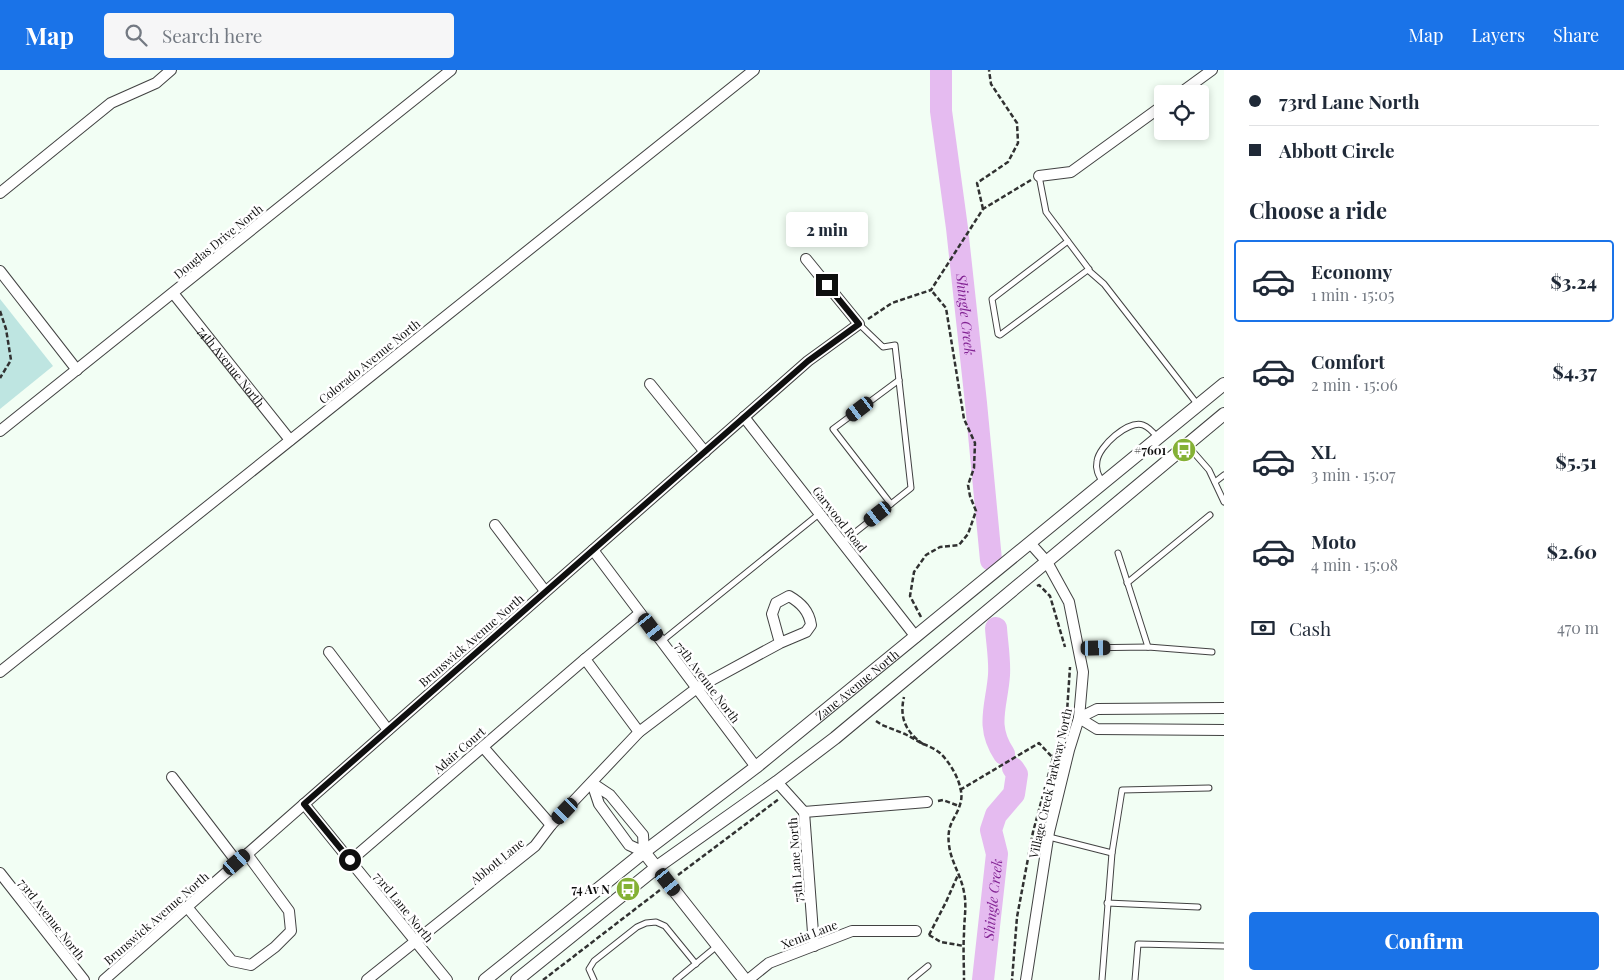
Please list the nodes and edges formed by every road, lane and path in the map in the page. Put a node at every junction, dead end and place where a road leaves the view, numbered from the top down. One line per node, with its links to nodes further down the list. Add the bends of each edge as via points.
1 (171, 70): 9 (street, via 156,84 111,102)
2 (451, 70): 16 (street, Douglas Drive North)
3 (754, 70): 29 (street, Colorado Avenue North)
4 (989, 70): 10 (path, via 991,84 1017,123 1018,143 1008,162 977,184)
5 (1212, 70): 6 (street)
6 (1191, 85)
7 (1154, 112): 8 (street, via 1071,172)
8 (1039, 176): 10 (path); 11 (lane, via 1046,212)
9 (0, 193)
10 (983, 209): 15 (path)
11 (1068, 241): 13 (lane); 13 (lane, via 992,299 997,333 1000,335)
12 (806, 259): 18 (street)
13 (1088, 270): 24 (lane, via 1104,284)
14 (0, 271): 19 (street)
15 (931, 290): 18 (path, via 892,303); 49 (path, via 946,308 964,418 975,443 974,468 968,485 976,511 968,534 960,545 940,547 926,554 914,572 910,596)
16 (173, 293): 19 (street, Douglas Drive North); 29 (street, 74th Avenue North)
17 (0, 311): 20 (path, via 11,360)
18 (859, 324): 21 (lane, via 883,347 895,345); 26 (street, Brunswick Avenue North, via 808,361)
19 (76, 370): 27 (street, Douglas Drive North)
20 (0, 378)
21 (899, 380): 36 (lane, via 911,488); 36 (lane, via 834,429)
22 (650, 384): 31 (street)
23 (1224, 384): 24 (street, Zane Avenue North)
24 (1198, 406): 28 (street, Zane Avenue North)
25 (1224, 414): 30 (street, Zane Avenue North)
26 (744, 417): 31 (street, Brunswick Avenue North); 37 (street, Garwood Road)
27 (0, 431)
28 (1158, 438): 34 (street, Zane Avenue North); 34 (lane, via 1138,424 1114,438 1098,455 1096,462)
29 (290, 440): 60 (street, Colorado Avenue North)
30 (1187, 445): 33 (lane, via 1210,470); 44 (street, Zane Avenue North)
31 (705, 452): 42 (street, Brunswick Avenue North)
32 (1224, 475): 33 (lane)
33 (1215, 482): 35 (lane)
34 (1103, 483): 41 (street, Zane Avenue North)
35 (1224, 502)
36 (891, 504): 40 (lane)
37 (820, 514): 40 (street, Garwood Road); 51 (lane)
38 (1210, 515): 45 (lane)
39 (494, 525): 47 (street)
40 (842, 543): 50 (street, Garwood Road)
41 (1030, 543): 44 (street, Village Creek Parkway North); 49 (street, Zane Avenue North)
42 (593, 550): 47 (street, Brunswick Avenue North); 48 (street, 75th Avenue North)
43 (1118, 553): 45 (lane)
44 (1047, 562): 54 (street, Village Creek Parkway North, via 1068,602); 76 (street, Zane Avenue North, via 835,738)
45 (1128, 583): 53 (lane)
46 (1034, 588): 55 (path, via 1040,585 1050,596)
47 (545, 591): 68 (street, Brunswick Avenue North)
48 (640, 612): 51 (street, 75th Avenue North); 58 (street)
49 (929, 626): 50 (street, Zane Avenue North)
50 (916, 637): 74 (street, Zane Avenue North)
51 (662, 641): 61 (street, 75th Avenue North)
52 (780, 643): 52 (street, via 772,614 776,602 789,596 800,602 810,616 811,625 806,632); 61 (street, Abbott Lane)
53 (1148, 647): 54 (lane); 57 (lane)
54 (1078, 648): 67 (street, Village Creek Parkway North, via 1083,672)
55 (1066, 650)
56 (329, 652): 68 (street)
57 (1212, 652)
58 (585, 659): 70 (street); 72 (street, Adair Court)
59 (1070, 666): 73 (path, via 1067,712)
60 (0, 672)
61 (697, 688): 70 (street, Abbott Lane); 74 (street, 75th Avenue North)
62 (911, 691): 63 (path)
63 (904, 698): 64 (path); 71 (path, via 904,724)
64 (897, 703)
65 (1224, 708): 67 (street, via 1097,709)
66 (883, 715): 71 (path, via 877,723)
67 (1079, 718): 69 (street, via 1097,728); 85 (street, Village Creek Parkway North)
68 (388, 730): 81 (street, Brunswick Avenue North)
69 (1224, 730)
70 (639, 732): 77 (street, Abbott Lane)
71 (923, 744): 79 (path, via 936,749 945,758)
72 (483, 746): 84 (street); 89 (street, Adair Court)
73 (1052, 758): 79 (path, via 1039,743); 117 (path, via 1033,832 1018,917)
74 (756, 767): 86 (street, Zane Avenue North)
75 (172, 777): 90 (street)
76 (777, 782): 83 (street, 75th Lane North); 91 (street, Zane Avenue North)
77 (592, 784): 84 (street, Abbott Lane); 86 (street, via 599,804 629,845); 86 (street, via 610,795 643,835)
78 (1209, 788): 88 (lane, via 1122,790)
79 (960, 790): 82 (path)
80 (926, 802): 82 (path, via 943,800); 83 (street)
81 (304, 804): 87 (street, Brunswick Avenue North); 89 (street, 73rd Lane North)
82 (959, 806): 93 (path, via 948,835 950,854)
83 (804, 812): 101 (street, 75th Lane North)
84 (551, 825): 99 (street, Abbott Lane, via 535,846)
85 (1049, 837): 88 (lane); 118 (street, Village Creek Parkway North)
86 (644, 852): 91 (street); 110 (street, Zane Avenue North)
87 (247, 854): 90 (street, Brunswick Avenue North); 95 (street, via 289,911 291,931 275,947 252,966 232,961)
88 (1112, 854): 94 (lane)
89 (350, 860): 99 (street, 73rd Lane North)
90 (237, 862): 95 (street, Brunswick Avenue North)
91 (657, 867): 100 (street); 111 (street, Zane Avenue North)
92 (0, 873): 106 (street, 73rd Avenue North)
93 (958, 875): 98 (path); 102 (path, via 966,906)
94 (1108, 903): 96 (lane); 119 (lane)
95 (187, 907): 107 (street, Brunswick Avenue North)
96 (1198, 907)
97 (916, 931): 98 (path); 101 (street, Xenia Lane, via 852,931)
98 (929, 935): 102 (path, via 941,942)
99 (416, 941): 108 (street, Abbott Lane); 109 (street, 73rd Lane North)
100 (718, 945): 104 (lane); 114 (street)
101 (814, 946): 114 (street, Xenia Lane, via 769,963)
102 (964, 946): 116 (path)
103 (1224, 946): 120 (lane, via 1138,944)
104 (696, 964): 112 (lane, via 665,926 656,922 646,923 594,961 589,969); 113 (lane)
105 (928, 966): 115 (lane)
106 (84, 980)
107 (104, 980)
108 (367, 980)
109 (447, 980)
110 (485, 980)
111 (517, 980)
112 (594, 980)
113 (676, 980)
114 (746, 980)
115 (911, 980)
116 (964, 980)
117 (1012, 980)
118 (1026, 980)
119 (1102, 980)
120 (1135, 980)

